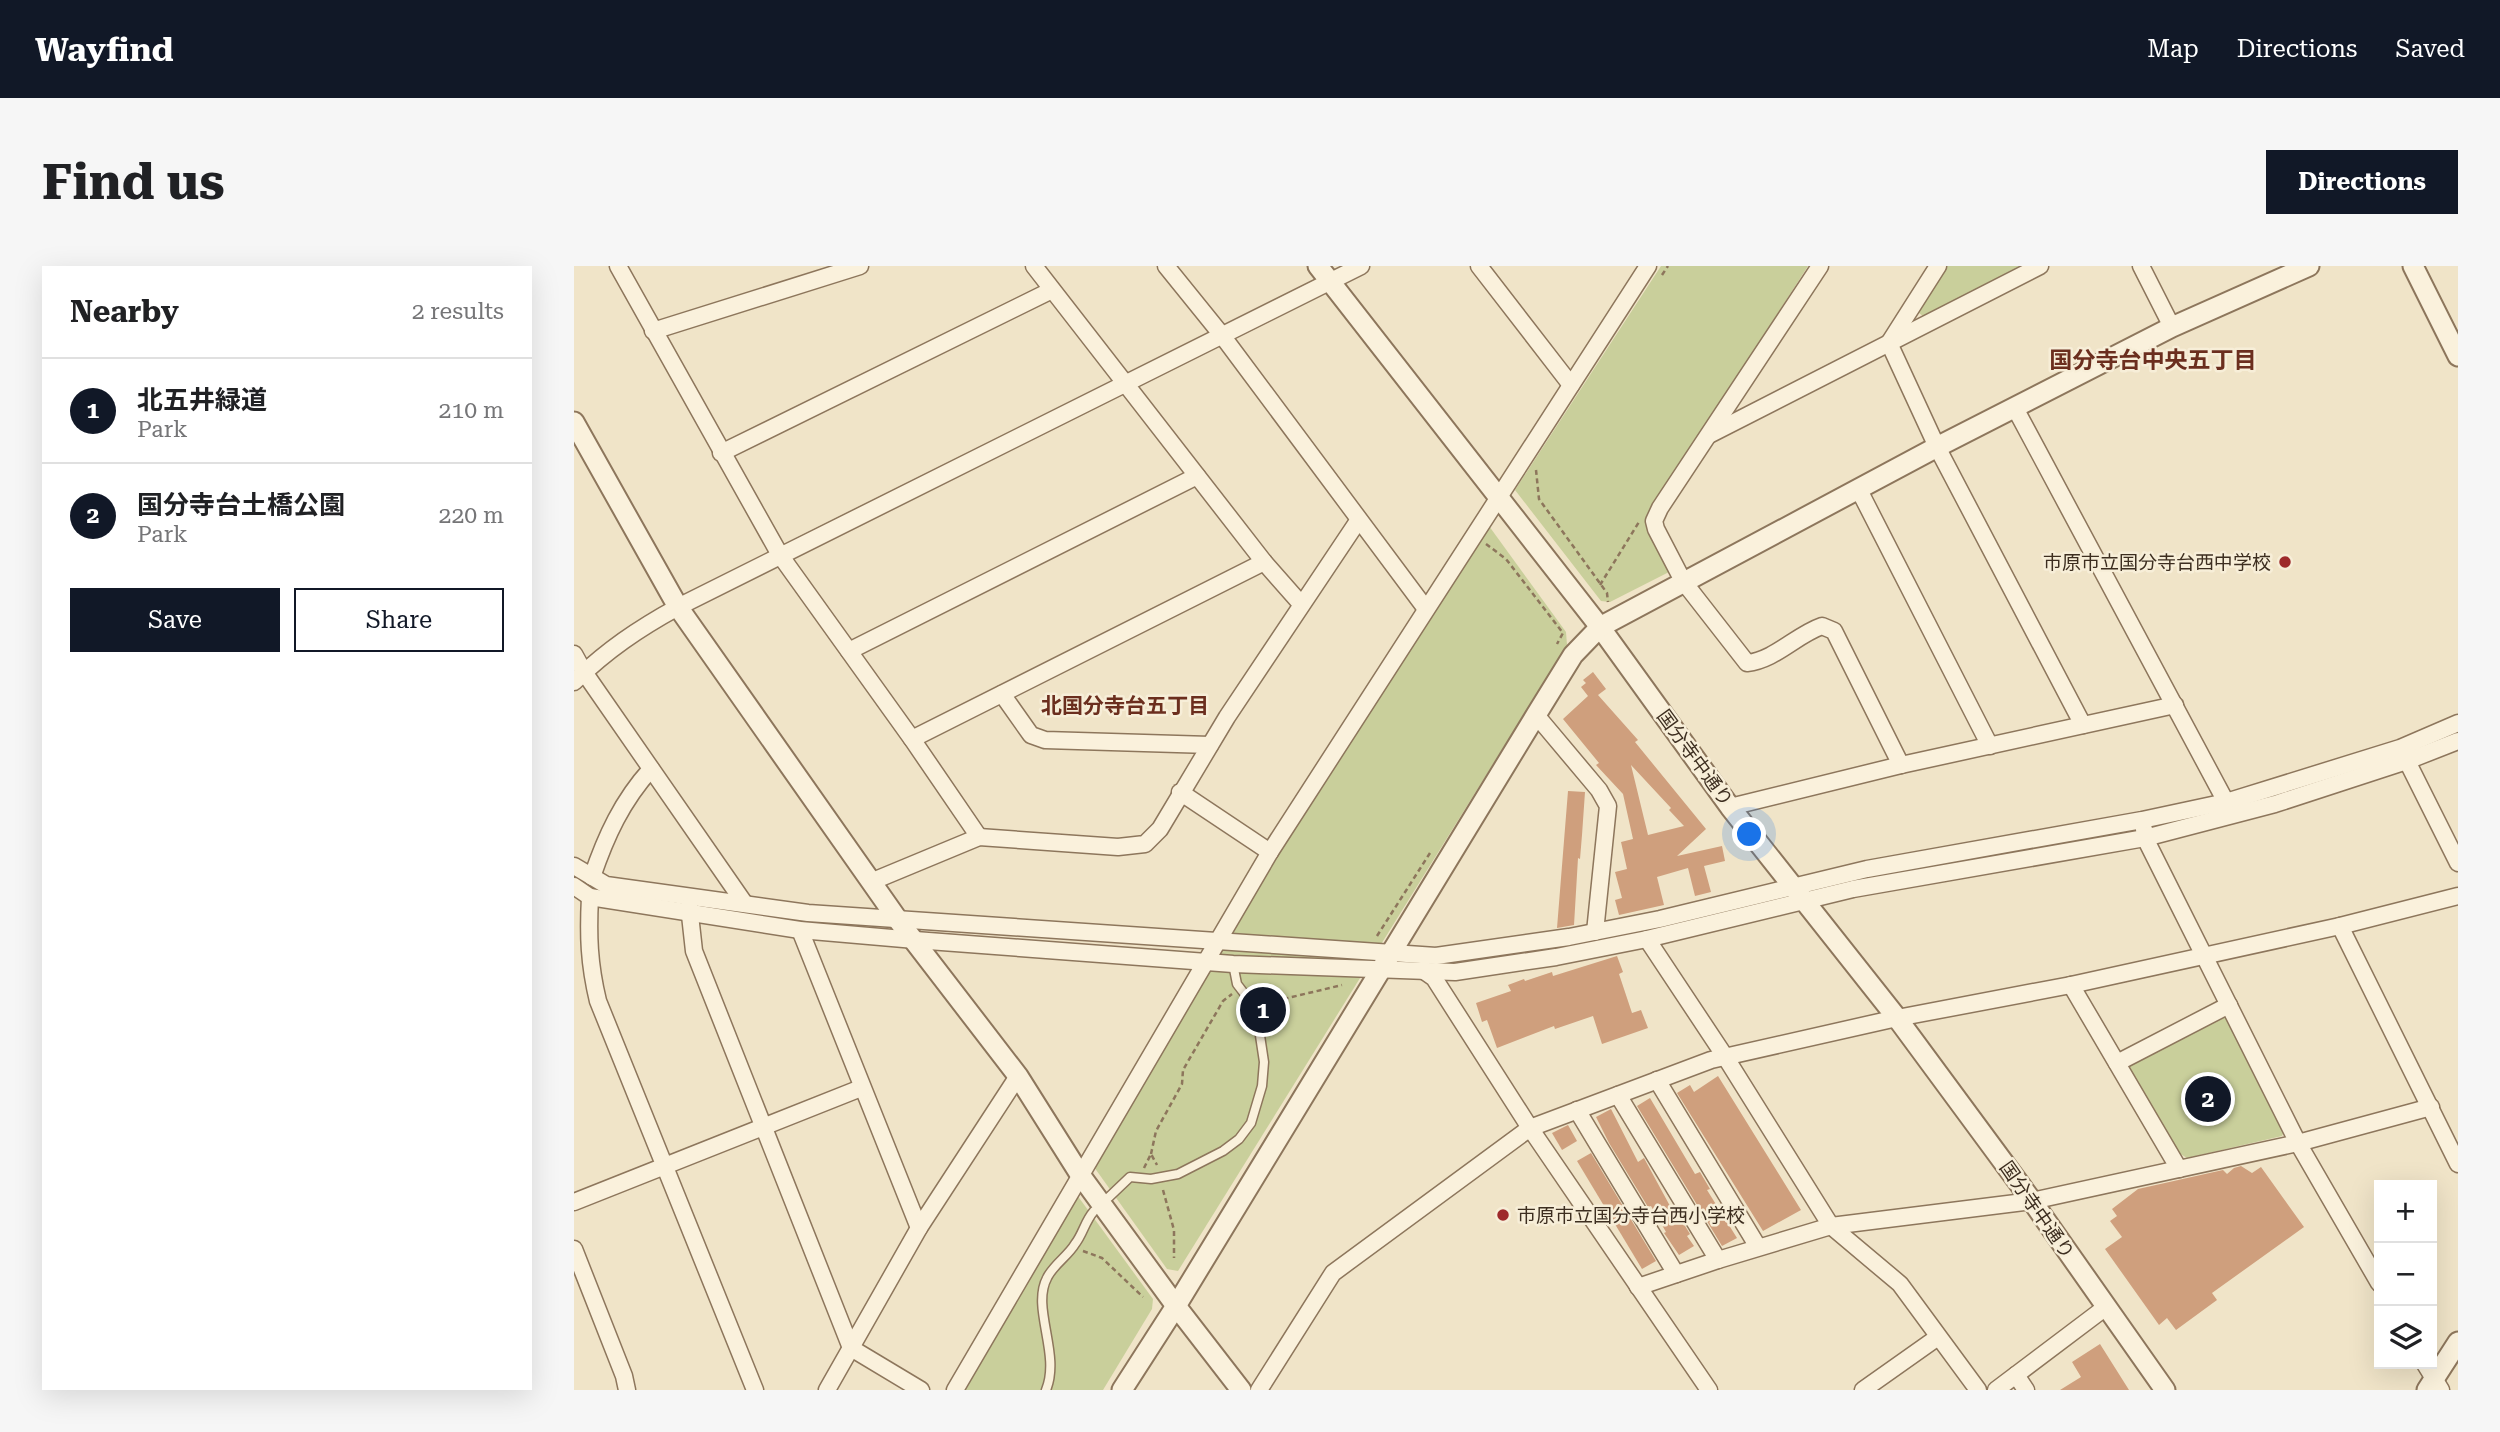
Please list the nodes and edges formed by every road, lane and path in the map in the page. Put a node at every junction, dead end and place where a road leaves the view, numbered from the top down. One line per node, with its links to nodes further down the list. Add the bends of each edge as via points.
1 (618, 266): 17 (street)
2 (860, 266): 17 (street)
3 (1034, 266): 15 (street)
4 (1166, 266): 18 (street)
5 (1361, 266): 14 (street)
6 (1479, 266): 23 (street)
7 (1648, 266): 23 (street)
8 (1820, 266): 26 (street)
9 (1938, 266): 20 (street)
10 (2040, 266): 20 (street)
11 (2141, 266): 16 (street)
12 (2309, 266): 16 (street)
13 (2413, 266): 19 (street)
14 (1324, 273): 18 (street); 32 (street, 国分寺中通り)
15 (1052, 290): 22 (street); 28 (street)
16 (2172, 327): 24 (street)
17 (653, 331): 28 (street)
18 (1221, 334): 22 (street); 33 (street)
19 (2453, 334): 21 (street)
20 (1889, 343): 26 (street); 27 (street)
21 (2458, 356)
22 (1124, 383): 30 (street); 35 (street)
23 (1570, 385): 32 (street)
24 (2015, 408): 27 (street); 48 (street)
25 (574, 422): 40 (street)
26 (1709, 435): 37 (street, via 1654,521)
27 (1937, 447): 31 (street); 51 (street)
28 (721, 453): 35 (street)
29 (1536, 470): 39 (path, via 1539,499 1606,593)
30 (1197, 476): 36 (street); 44 (street)
31 (1859, 490): 37 (street); 55 (street)
32 (1499, 500): 34 (street); 42 (street, 国分寺中通り)
33 (1358, 521): 38 (street); 41 (street)
34 (1475, 536): 41 (street); 43 (path, via 1506,559)
35 (780, 555): 40 (street); 44 (street)
36 (1264, 562): 38 (street); 47 (street)
37 (1684, 581): 42 (street); 57 (street, via 1747,663 1760,661 1811,630 1822,626 1834,631)
38 (1301, 604): 54 (street)
39 (1609, 605)
40 (678, 607): 46 (street, via 604,653); 69 (street)
41 (1426, 609): 65 (street)
42 (1600, 626): 49 (street, via 1573,655); 61 (street, 国分寺中通り)
43 (1563, 634)
44 (849, 651): 52 (street)
45 (574, 654): 46 (street)
46 (579, 677): 58 (street)
47 (1002, 694): 52 (street); 54 (street, via 1031,735 1045,740)
48 (2175, 705): 51 (street); 60 (street)
49 (1536, 715): 80 (street, via 1608,806); 84 (street)
50 (2458, 723): 56 (street)
51 (2084, 725): 55 (street)
52 (912, 739): 63 (street)
53 (2458, 741): 56 (street)
54 (1210, 745): 59 (street)
55 (1990, 746): 57 (street)
56 (2403, 754): 60 (street); 64 (street, via 2262,807); 66 (street)
57 (1901, 765): 61 (street)
58 (651, 769): 68 (street, via 614,820); 75 (street)
59 (1180, 792): 63 (street, via 1160,829 1146,844 1118,847); 65 (street)
60 (2226, 802): 62 (street)
61 (1730, 807): 71 (street, 国分寺中通り)
62 (2142, 820): 64 (street); 71 (street, via 1867,869)
63 (979, 837): 69 (street)
64 (2146, 838): 71 (street, via 1866,886); 85 (street)
65 (1270, 852): 83 (street)
66 (2458, 863)
67 (574, 866): 68 (street)
68 (592, 877): 72 (street, via 606,885)
69 (873, 881): 77 (street)
70 (574, 886): 74 (street)
71 (1798, 893): 80 (street); 81 (street); 95 (street, 国分寺中通り)
72 (690, 896): 75 (street); 76 (street)
73 (2458, 896): 78 (street)
74 (590, 897): 76 (street); 109 (street, via 590,970 598,1001)
75 (745, 904): 77 (street)
76 (688, 914): 79 (street); 104 (street, via 694,951)
77 (898, 920): 82 (street); 83 (street)
78 (2340, 926): 85 (street); 102 (street)
79 (800, 930): 82 (street); 100 (street)
80 (1595, 932): 84 (street, via 1456,954)
81 (1647, 939): 89 (street, via 1455,972); 96 (street)
82 (915, 940): 86 (street); 98 (street)
83 (1216, 942): 84 (street); 86 (street)
84 (1391, 953): 88 (street)
85 (2202, 954): 91 (street); 93 (street)
86 (1205, 961): 87 (street); 111 (street)
87 (1233, 964): 88 (street); 92 (lane)
88 (1380, 970): 89 (street); 129 (street)
89 (1424, 971): 105 (street, via 1434,978)
90 (1344, 984): 94 (path)
91 (2071, 985): 95 (street); 97 (street)
92 (1241, 988): 94 (lane); 107 (path, via 1223,1001 1183,1070 1182,1084 1156,1131)
93 (2229, 1005): 97 (street); 106 (street)
94 (1254, 1006): 113 (lane, via 1264,1062 1251,1123 1223,1151 1178,1174)
95 (1897, 1018): 96 (street); 115 (street, 国分寺中通り)
96 (1726, 1058): 99 (street); 118 (street)
97 (2117, 1063): 110 (street)
98 (1017, 1076): 111 (street); 119 (street)
99 (1657, 1080): 101 (street); 121 (street)
100 (861, 1088): 104 (street); 119 (street)
101 (1618, 1095): 103 (street); 124 (street)
102 (2431, 1107): 106 (street); 108 (street)
103 (1577, 1110): 105 (street); 125 (street)
104 (764, 1127): 109 (street); 133 (street)
105 (1530, 1128): 127 (street); 144 (street, via 1333,1273)
106 (2298, 1143): 110 (street); 126 (street)
107 (1151, 1154): 112 (path); 113 (path)
108 (2458, 1164)
109 (665, 1166): 116 (street); 137 (street)
110 (2179, 1169): 115 (street)
111 (1081, 1176): 129 (street); 140 (street)
112 (1139, 1177): 113 (lane); 114 (lane, via 1130,1177)
113 (1158, 1177): 123 (path, via 1174,1230)
114 (1109, 1196)
115 (2032, 1201): 118 (street); 130 (street, 国分寺中通り)
116 (574, 1202)
117 (1094, 1211): 120 (lane)
118 (1831, 1226): 121 (street); 131 (street, via 1900,1284)
119 (919, 1228): 133 (street)
120 (1073, 1247): 128 (path, via 1102,1258); 141 (lane, via 1046,1278 1043,1303 1052,1361)
121 (1758, 1247): 124 (street)
122 (574, 1249): 136 (street)
123 (1174, 1258)
124 (1718, 1260): 125 (street)
125 (1676, 1273): 127 (street)
126 (2374, 1274)
127 (1638, 1287): 145 (street)
128 (1143, 1297)
129 (1176, 1307): 142 (street); 143 (street)
130 (2106, 1307): 134 (street); 150 (street, 国分寺中通り)
131 (1938, 1338): 146 (street); 147 (street)
132 (2458, 1342): 135 (street)
133 (851, 1348): 138 (street); 139 (street)
134 (2016, 1375): 148 (street); 149 (street)
135 (2432, 1381)
136 (626, 1390)
137 (755, 1390)
138 (827, 1390)
139 (921, 1390)
140 (955, 1390)
141 (1046, 1390)
142 (1122, 1390)
143 (1241, 1390)
144 (1259, 1390)
145 (1709, 1390)
146 (1863, 1390)
147 (1978, 1390)
148 (1996, 1390)
149 (2026, 1390)
150 (2165, 1390)

